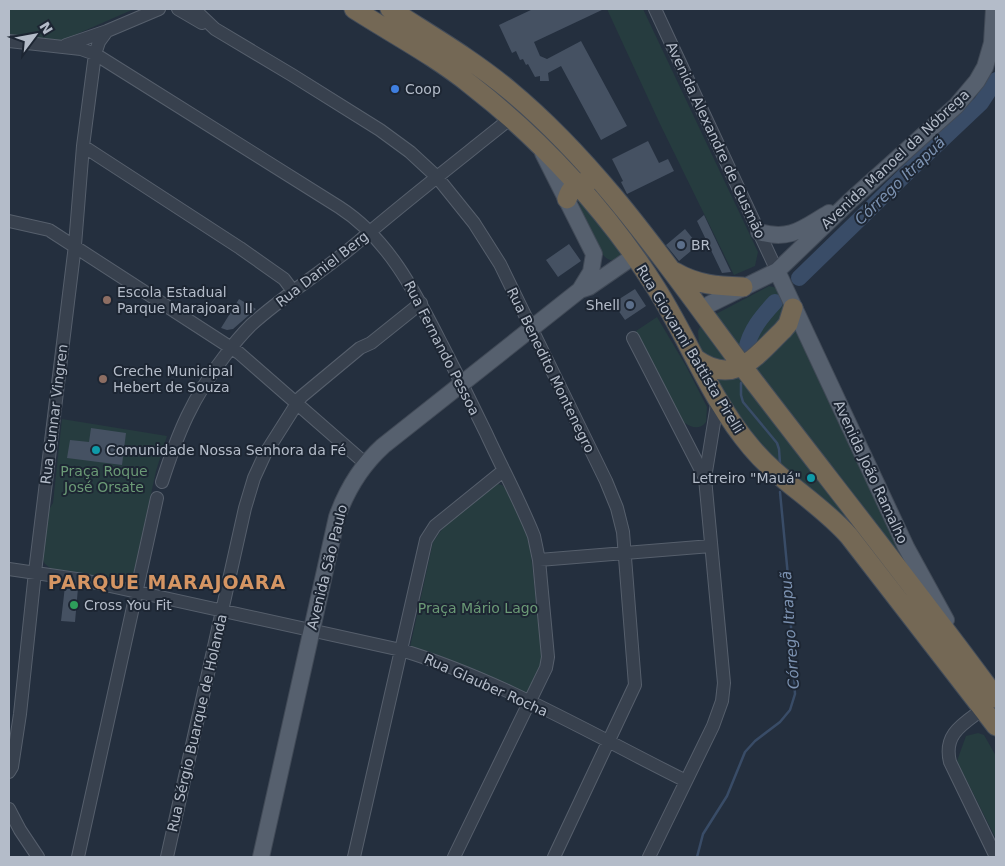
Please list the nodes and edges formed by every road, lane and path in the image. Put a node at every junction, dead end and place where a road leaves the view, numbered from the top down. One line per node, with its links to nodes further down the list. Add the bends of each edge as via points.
1 (159, 9): 9 (street)
2 (178, 9): 8 (street)
3 (194, 9): 8 (street, Rua Benedito Montenegro)
4 (354, 9): 13 (highway, Rua Giovanni Battista Pirelli, via 446,67)
5 (390, 9): 18 (highway, Rua Giovanni Battista Pirelli, via 473,61 510,91 566,143)
6 (655, 9): 21 (street, Avenida Alexandre de Gusmão)
7 (994, 9): 17 (main road, Avenida Manoel da Nóbrega, via 992,43 977,81 956,106)
8 (215, 29): 15 (street, Rua Benedito Montenegro, via 380,130)
9 (107, 31): 11 (street); 12 (street)
10 (9, 41): 11 (street, Rua Fernando Pessoa)
11 (61, 47): 12 (street, Rua Fernando Pessoa)
12 (95, 54): 14 (street, Rua Gunnar Vingren); 20 (street, Rua Fernando Pessoa, via 344,210)
13 (511, 118): 15 (street, Rua Daniel Berg); 16 (highway, Rua Giovanni Battista Pirelli, via 538,144)
14 (83, 146): 23 (street, Rua Gunnar Vingren); 31 (street, via 240,248 284,279)
15 (442, 173): 20 (street, Rua Daniel Berg); 35 (street, Rua Benedito Montenegro, via 500,264)
16 (572, 191): 18 (highway, via 589,182 609,203); 24 (main road); 25 (highway, Rua Giovanni Battista Pirelli)
17 (851, 200): 21 (main road, via 795,233 778,236); 28 (main road, Avenida Manoel da Nóbrega)
18 (624, 210): 22 (highway, Rua Giovanni Battista Pirelli)
19 (9, 221): 23 (street, via 49,230)
20 (369, 231): 31 (street, Rua Daniel Berg); 32 (street, Rua Fernando Pessoa, via 401,270)
21 (759, 232): 28 (street, Avenida Alexandre de Gusmão)
22 (644, 236): 25 (highway, via 641,248); 27 (highway, Rua Giovanni Battista Pirelli)
23 (75, 246): 38 (street); 56 (street, Rua Gunnar Vingren)
24 (594, 254): 26 (main road); 30 (main road, Avenida São Paulo, via 591,272)
25 (634, 256): 26 (main road, Avenida São Paulo); 37 (highway, Rua Giovanni Battista Pirelli)
26 (616, 269): 30 (main road, Avenida São Paulo)
27 (671, 269): 29 (highway, via 706,285); 34 (highway, Rua Giovanni Battista Pirelli)
28 (777, 271): 29 (main road, Avenida Manoel da Nóbrega); 33 (main road, Avenida João Ramalho)
29 (743, 287): 34 (main road, Avenida Manoel da Nóbrega)
30 (580, 290): 35 (main road, Avenida São Paulo)
31 (293, 291): 38 (street, Rua Daniel Berg, via 253,324)
32 (421, 303): 41 (street, Rua Fernando Pessoa); 43 (street, Rua Sérgio Buarque de Holanda, via 312,386)
33 (793, 308): 40 (highway, via 783,330); 61 (main road, Avenida João Ramalho, via 906,547)
34 (701, 310): 37 (highway); 40 (highway, Rua Giovanni Battista Pirelli)
35 (531, 329): 41 (main road, Avenida São Paulo); 53 (street, Rua Benedito Montenegro, via 612,494)
36 (633, 338): 49 (street)
37 (685, 338): 39 (highway, Rua Giovanni Battista Pirelli)
38 (231, 348): 43 (street); 50 (street, Rua Daniel Berg, via 198,394 174,445)
39 (696, 360): 40 (highway, via 716,370 729,371); 42 (highway, Rua Giovanni Battista Pirelli)
40 (742, 366): 61 (highway, Avenida João Ramalho)
41 (462, 384): 46 (main road, Avenida São Paulo, via 383,446); 47 (street, Rua Fernando Pessoa)
42 (718, 398): 44 (highway, Rua Giovanni Battista Pirelli); 45 (street)
43 (296, 404): 46 (street); 58 (street, Rua Sérgio Buarque de Holanda, via 254,478)
44 (736, 428): 45 (street, via 722,430); 48 (highway, Rua Giovanni Battista Pirelli)
45 (711, 438): 49 (street)
46 (366, 464): 59 (main road, Avenida São Paulo, via 351,484 337,517)
47 (504, 471): 54 (street, Rua Fernando Pessoa, via 534,536); 60 (street, via 430,532)
48 (780, 475): 63 (highway, Avenida João Ramalho, via 827,512)
49 (705, 478): 52 (street)
50 (162, 482)
51 (158, 498): 57 (street)
52 (711, 546): 53 (street); 67 (street, via 724,683 722,701 713,726)
53 (625, 553): 54 (street); 65 (street, Rua Benedito Montenegro, via 635,685)
54 (539, 560): 62 (street, Rua Fernando Pessoa, via 548,657)
55 (9, 569): 56 (street, Rua Glauber Rocha)
56 (35, 572): 57 (street, Rua Glauber Rocha); 66 (street, Rua Gunnar Vingren, via 20,714)
57 (137, 592): 58 (street, Rua Glauber Rocha); 70 (street)
58 (222, 611): 59 (street, Rua Glauber Rocha); 71 (street, Rua Sérgio Buarque de Holanda)
59 (312, 631): 60 (street, Rua Glauber Rocha); 72 (main road, Avenida São Paulo)
60 (401, 650): 62 (street, Rua Glauber Rocha, via 441,663); 73 (street)
61 (974, 668): 63 (highway, Avenida João Ramalho)
62 (530, 702): 65 (street, Rua Glauber Rocha); 74 (street, Rua Fernando Pessoa)
63 (989, 703): 64 (highway, Avenida João Ramalho); 77 (street, via 954,733 948,747 950,762)
64 (996, 726)
65 (608, 742): 67 (street, Rua Glauber Rocha); 75 (street, Rua Benedito Montenegro)
66 (9, 772)
67 (686, 781): 76 (street)
68 (9, 808): 69 (street)
69 (38, 857)
70 (78, 857)
71 (167, 857)
72 (261, 857)
73 (354, 857)
74 (454, 857)
75 (554, 857)
76 (649, 857)
77 (996, 857)

